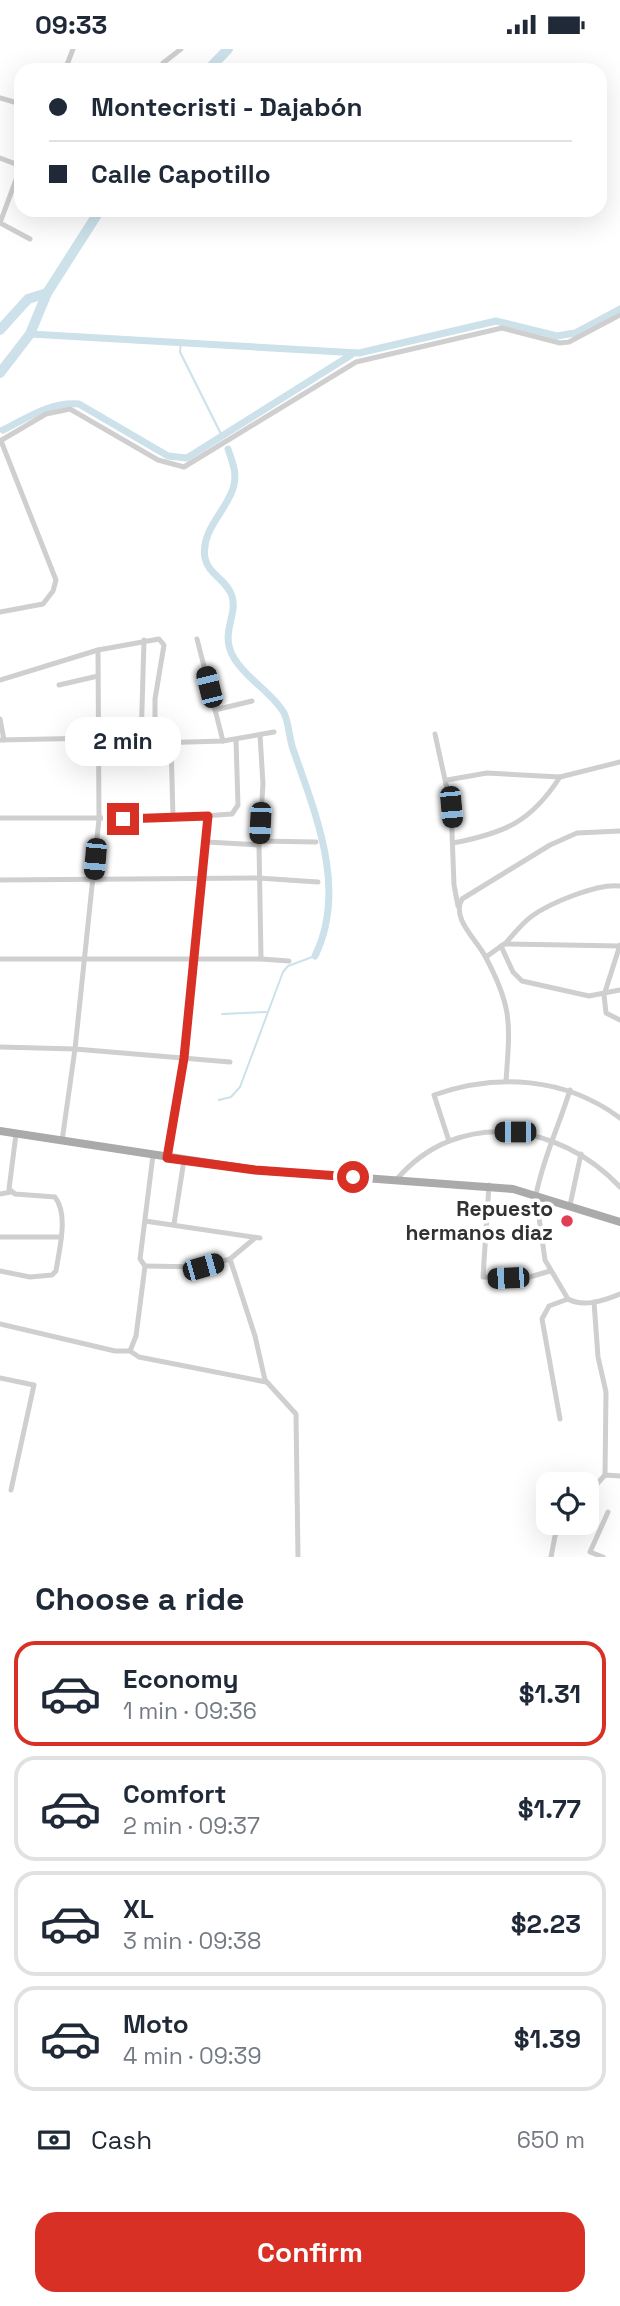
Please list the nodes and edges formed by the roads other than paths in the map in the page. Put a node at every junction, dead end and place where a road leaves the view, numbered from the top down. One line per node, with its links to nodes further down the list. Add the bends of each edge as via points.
1 (181, 49): 2 (street)
2 (163, 63)
3 (14, 185): 4 (street)
4 (0, 224): 5 (street)
5 (30, 239)
6 (620, 315): 7 (street, via 569,342 493,328 356,362 184,467 158,460 70,409 46,414)
7 (0, 441): 8 (street, via 56,580 43,604)
8 (0, 612)
9 (197, 639): 16 (street)
10 (144, 641): 11 (street); 25 (street); 27 (street, via 159,639 164,645)
11 (97, 650): 12 (street); 13 (street)
12 (98, 676): 14 (street); 21 (street)
13 (0, 680)
14 (59, 685)
15 (251, 701): 16 (street)
16 (215, 711): 24 (street)
17 (0, 719): 22 (street)
18 (274, 732): 19 (street)
19 (260, 734): 23 (street); 38 (street)
20 (435, 734): 30 (street)
21 (97, 738): 22 (street); 25 (street); 34 (street)
22 (2, 740)
23 (236, 740): 24 (street); 31 (street, via 236,811)
24 (223, 741): 26 (street)
25 (141, 742): 27 (street)
26 (170, 742): 27 (street); 33 (street)
27 (155, 743)
28 (620, 762): 29 (street)
29 (560, 777): 30 (street, via 487,773); 39 (street, via 537,810 522,820 490,836)
30 (447, 780): 39 (street)
31 (208, 816): 33 (street); 36 (street)
32 (0, 818): 34 (street)
33 (173, 818): 34 (street)
34 (99, 819): 41 (street)
35 (620, 831): 46 (street, via 578,833 550,845)
36 (207, 842): 38 (street); 43 (street)
37 (316, 842): 38 (street)
38 (259, 843): 40 (street)
39 (453, 843): 46 (street)
40 (258, 878): 43 (street); 44 (street); 50 (street)
41 (93, 879): 42 (street); 43 (street); 53 (street)
42 (0, 880)
43 (202, 880): 52 (street)
44 (318, 882)
45 (620, 886): 47 (street, via 580,893 532,916)
46 (458, 905): 49 (street)
47 (503, 945): 48 (street); 49 (street); 56 (street, via 513,972 522,981 589,996)
48 (620, 946): 56 (street)
49 (486, 957): 62 (street, via 508,1007)
50 (261, 958): 52 (street); 54 (street)
51 (0, 959): 53 (street)
52 (195, 960): 53 (street); 60 (street)
53 (85, 961): 59 (street)
54 (289, 961)
55 (620, 990): 56 (street)
56 (604, 995): 57 (street, via 606,1013)
57 (620, 1020)
58 (0, 1047): 59 (street)
59 (75, 1049): 60 (street); 69 (street)
60 (184, 1058): 61 (street); 72 (street)
61 (230, 1062)
62 (506, 1081): 63 (street, via 519,1079); 68 (street, via 454,1087 434,1095)
63 (569, 1090): 64 (street); 67 (street)
64 (620, 1118)
65 (0, 1131): 66 (main road)
66 (16, 1134): 69 (main road); 77 (street)
67 (551, 1139): 68 (street, via 490,1132); 70 (street); 79 (street)
68 (449, 1140): 74 (street, via 426,1151)
69 (62, 1141): 71 (main road)
70 (581, 1154): 76 (street); 80 (street)
71 (153, 1155): 72 (main road); 81 (street)
72 (167, 1158): 73 (main road)
73 (184, 1160): 74 (main road, via 296,1174); 83 (street)
74 (397, 1179): 75 (main road)
75 (489, 1185): 79 (main road); 89 (street, via 483,1277 526,1278)
76 (620, 1187)
77 (11, 1192): 78 (street); 85 (street, via 55,1197)
78 (0, 1194)
79 (536, 1194): 80 (main road); 89 (street)
80 (570, 1205): 82 (main road)
81 (145, 1221): 83 (street); 87 (street, via 140,1259)
82 (620, 1222)
83 (174, 1224): 86 (street, via 258,1238)
84 (0, 1237): 85 (street)
85 (61, 1237): 88 (street, via 52,1275 30,1277)
86 (230, 1259): 87 (street, via 203,1267); 96 (street)
87 (145, 1266): 94 (street)
88 (0, 1271)
89 (550, 1271): 91 (street)
90 (620, 1294): 92 (street)
91 (568, 1299): 92 (street); 97 (street, via 549,1306 542,1319)
92 (594, 1302): 98 (street, via 606,1392)
93 (0, 1324): 94 (street)
94 (130, 1351): 96 (street, via 219,1375)
95 (0, 1378): 101 (street, via 34,1385)
96 (268, 1382): 104 (street, via 296,1414)
97 (560, 1419)
98 (605, 1475): 99 (street); 100 (street)
99 (620, 1476)
100 (599, 1482)
101 (11, 1490)
102 (608, 1512): 106 (street, via 590,1552)
103 (556, 1535): 105 (street)
104 (298, 1557)
105 (551, 1557)
106 (603, 1557)

